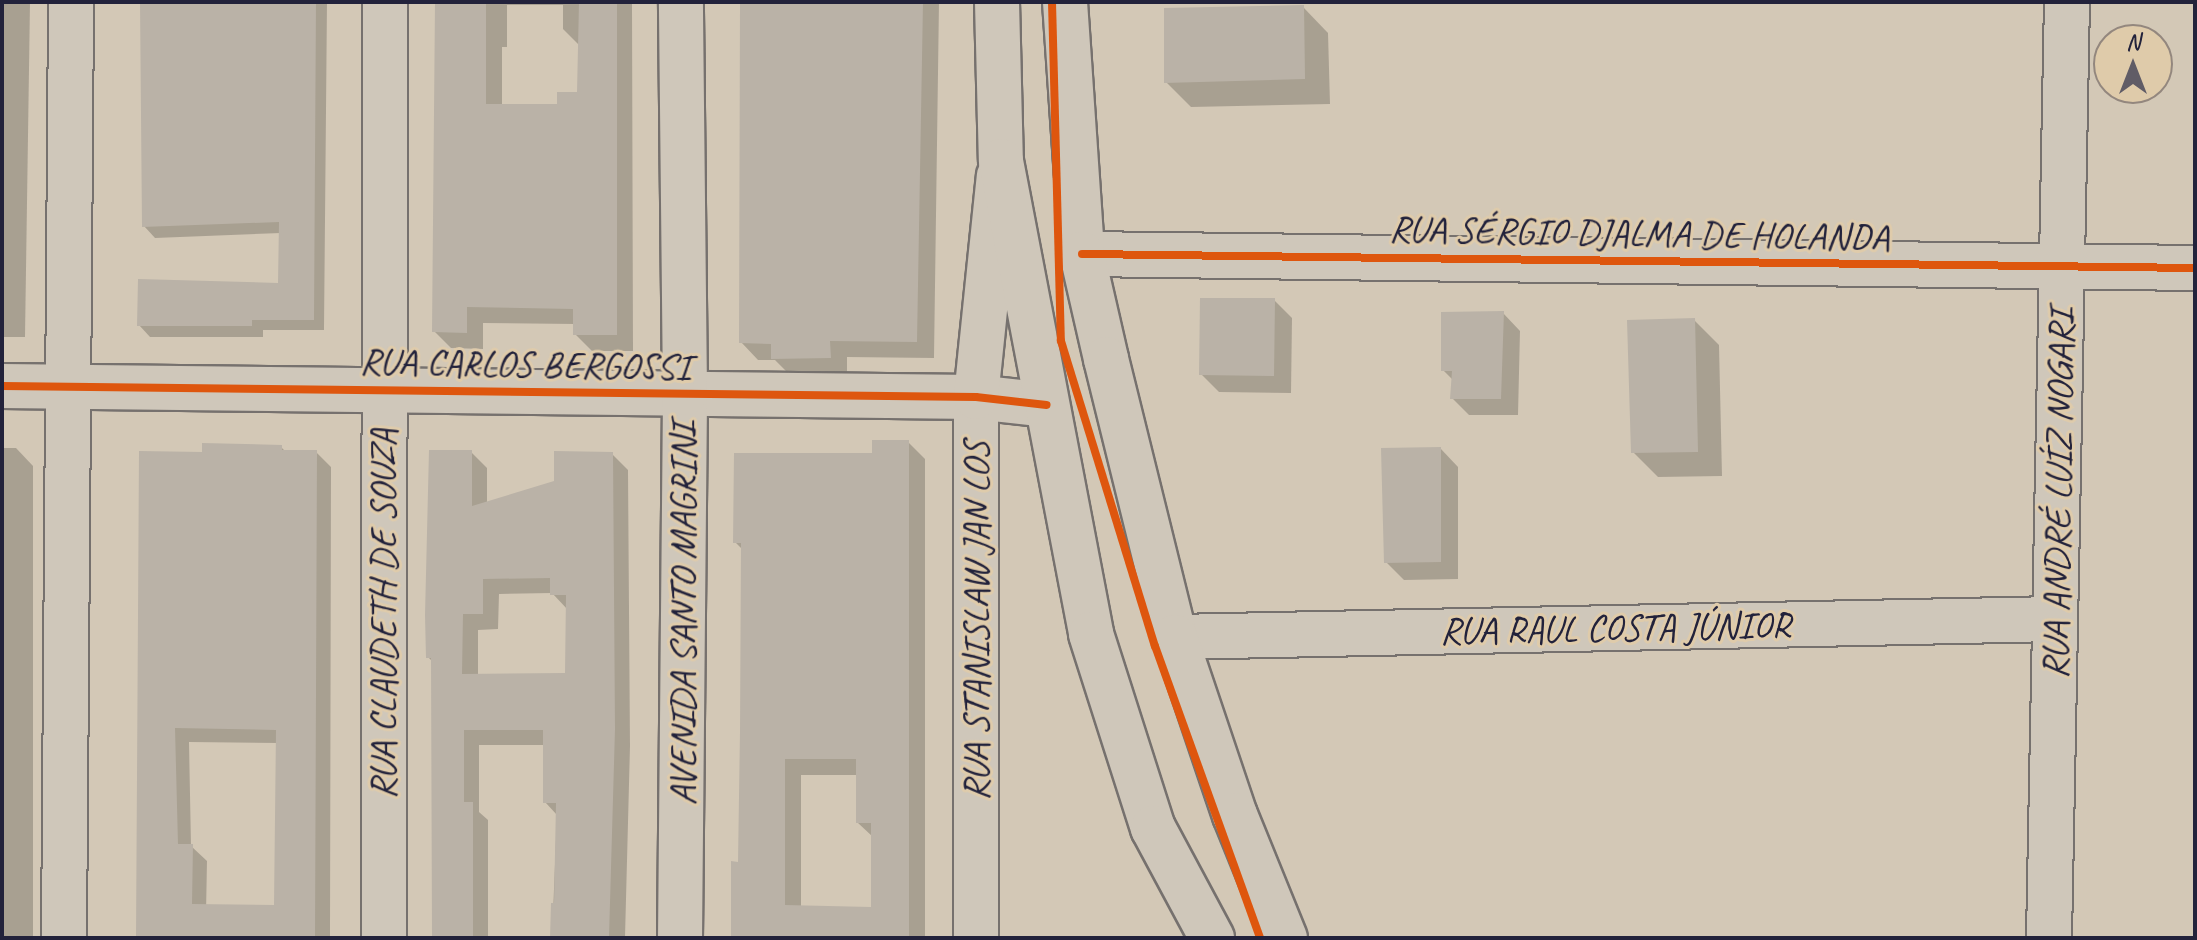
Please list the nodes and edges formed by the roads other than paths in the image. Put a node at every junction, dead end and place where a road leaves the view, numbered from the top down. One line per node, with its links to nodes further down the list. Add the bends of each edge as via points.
1 (71, 2): 12 (street)
2 (385, 2): 13 (street, RUA CLAUDETH DE SOUZA)
3 (681, 2): 14 (street, AVENIDA SANTO MAGRINI)
4 (997, 2): 7 (street)
5 (1065, 2): 8 (street)
6 (2067, 2): 9 (street, RUA ANDRÉ LUÍZ NOGARI)
7 (1001, 161): 15 (street, RUA STANISLAW JAN LOS); 16 (street)
8 (1082, 254): 9 (street, RUA SÉRGIO DJALMA DE HOLANDA); 18 (street)
9 (2062, 266): 10 (street, RUA SÉRGIO DJALMA DE HOLANDA); 17 (street, RUA ANDRÉ LUÍZ NOGARI)
10 (2195, 268)
11 (2, 386): 12 (street, RUA CARLOS BERGOSSI)
12 (69, 388): 13 (street, RUA CARLOS BERGOSSI); 19 (street)
13 (383, 390): 14 (street, RUA CARLOS BERGOSSI); 20 (street, RUA CLAUDETH DE SOUZA)
14 (685, 393): 15 (street, RUA CARLOS BERGOSSI); 21 (street, AVENIDA SANTO MAGRINI)
15 (976, 397): 16 (street, RUA CARLOS BERGOSSI); 22 (street, RUA STANISLAW JAN LOS)
16 (1047, 405): 23 (street, via 1091,634 1153,828)
17 (2055, 619): 18 (street, RUA RAUL COSTA JÚNIOR); 25 (street, RUA ANDRÉ LUÍZ NOGARI)
18 (1175, 637): 24 (street, via 1235,815)
19 (64, 938)
20 (384, 938)
21 (680, 938)
22 (976, 938)
23 (1212, 938)
24 (1285, 938)
25 (2049, 938)

